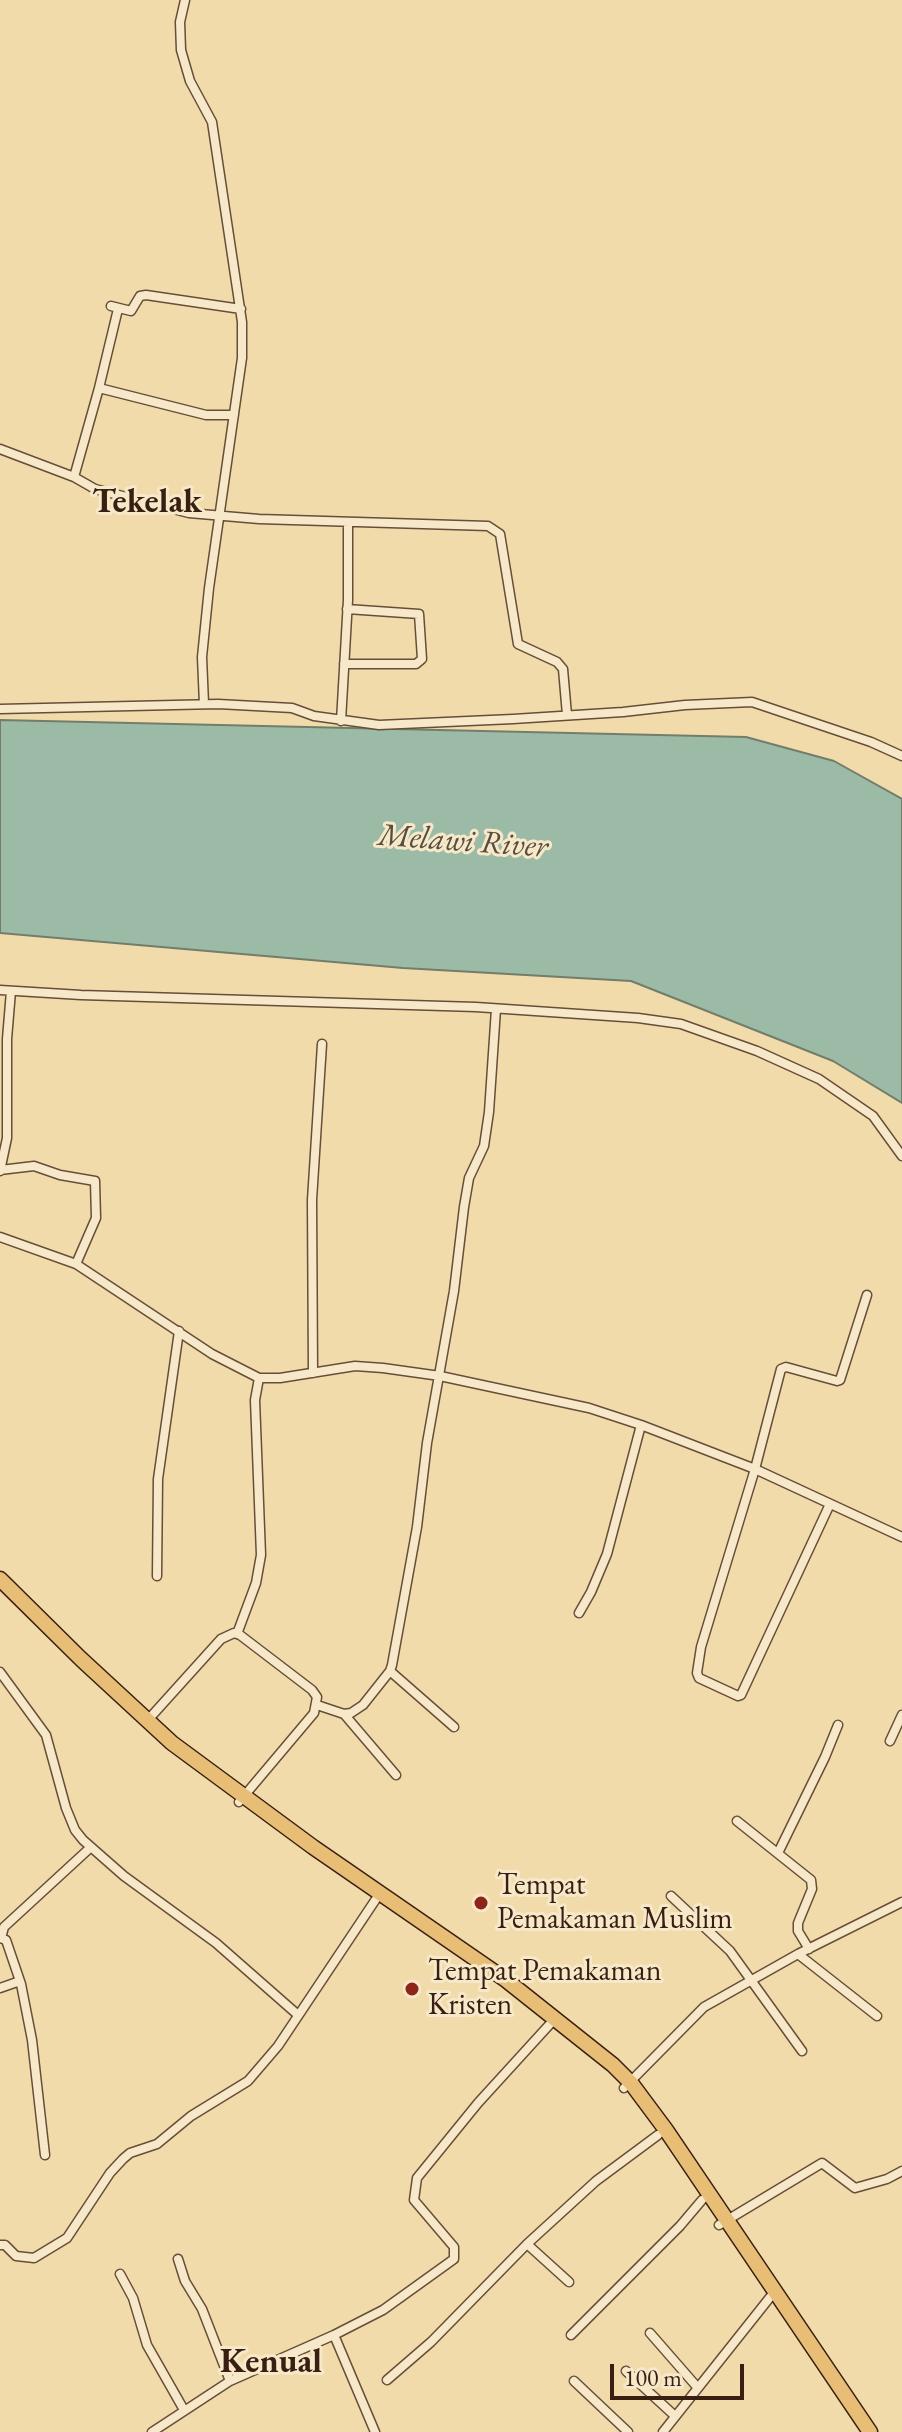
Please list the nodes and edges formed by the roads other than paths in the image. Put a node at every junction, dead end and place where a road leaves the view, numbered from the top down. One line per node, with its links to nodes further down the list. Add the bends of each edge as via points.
1 (185, 0): 2 (street, via 181,50 212,122)
2 (241, 309): 3 (street, via 146,295 133,310 114,308); 4 (street, via 242,358)
3 (99, 388): 4 (street, via 206,415); 6 (street)
4 (234, 415): 7 (street)
5 (0, 449): 6 (street)
6 (74, 477): 7 (street, via 109,493 189,513)
7 (220, 515): 8 (street); 11 (street, via 202,657)
8 (348, 523): 9 (street); 13 (street, via 466,524 488,526 500,534 518,644 563,669)
9 (347, 609): 10 (street); 10 (street, via 419,614 422,659 416,664)
10 (344, 664): 14 (street)
11 (204, 704): 12 (street); 14 (street, via 292,708)
12 (0, 709)
13 (567, 715): 14 (street, via 379,725); 15 (street, via 752,702)
14 (341, 721)
15 (902, 756)
16 (0, 990): 17 (street)
17 (11, 991): 18 (street); 21 (street)
18 (496, 1009): 20 (street, via 658,1020 709,1034 798,1068 851,1098 873,1116); 28 (street, via 484,1146 469,1178)
19 (322, 1044): 27 (street, via 312,1200)
20 (902, 1156)
21 (2, 1158): 22 (street)
22 (0, 1170): 24 (street, via 34,1166 95,1181 96,1218)
23 (0, 1237): 24 (street)
24 (76, 1264): 26 (street)
25 (867, 1295): 31 (street, via 840,1380 781,1369)
26 (179, 1331): 29 (street); 34 (street, via 158,1479)
27 (313, 1373): 28 (street, via 355,1366); 29 (street)
28 (440, 1376): 30 (street, via 589,1408); 39 (street)
29 (259, 1378): 38 (street, via 255,1422 261,1555)
30 (641, 1425): 31 (street); 37 (street, via 607,1554)
31 (755, 1469): 32 (street); 32 (street, via 698,1658 698,1676 712,1684 741,1695)
32 (830, 1504): 33 (street)
33 (902, 1537)
34 (157, 1576)
35 (0, 1579): 44 (main road)
36 (0, 1591): 49 (main road, via 142,1727)
37 (579, 1613)
38 (237, 1634): 41 (street, via 312,1690); 44 (street, via 221,1639)
39 (390, 1671): 42 (street, via 363,1705); 46 (street)
40 (0, 1672): 51 (street, via 46,1735 66,1808 75,1830)
41 (317, 1705): 42 (street); 49 (street)
42 (344, 1714): 48 (street)
43 (902, 1715): 47 (street)
44 (147, 1722): 49 (main road)
45 (838, 1725): 52 (street)
46 (454, 1727)
47 (890, 1741)
48 (396, 1775)
49 (241, 1799): 54 (main road); 66 (main road, via 506,1980 613,2065)
50 (737, 1821): 52 (street)
51 (91, 1847): 56 (street, via 4,1927); 62 (street, via 216,1943)
52 (778, 1853): 57 (street, via 811,1880 798,1923)
53 (671, 1896): 59 (street)
54 (376, 1899): 62 (street); 64 (main road)
55 (902, 1902): 57 (street)
56 (1, 1938): 60 (street)
57 (809, 1949): 58 (street)
58 (798, 1954): 59 (street); 63 (street)
59 (751, 1978): 65 (street); 66 (street, via 704,2007)
60 (20, 1981): 61 (street); 68 (street)
61 (0, 1988)
62 (298, 2015): 73 (street, via 239,2088 157,2144 123,2159 67,2238 34,2258 16,2256)
63 (877, 2016)
64 (550, 2024): 66 (main road); 79 (street, via 417,2178 414,2200 454,2247 454,2259 383,2310)
65 (802, 2051)
66 (627, 2086): 67 (main road); 71 (main road, via 666,2130)
67 (658, 2135): 70 (main road); 72 (street, via 596,2181)
68 (45, 2155)
69 (902, 2171): 71 (street, via 855,2188 822,2163)
70 (702, 2200): 71 (main road); 80 (street)
71 (722, 2223): 77 (main road)
72 (527, 2244): 76 (street); 82 (street)
73 (0, 2245)
74 (178, 2259): 83 (street)
75 (120, 2274): 86 (street, via 147,2345)
76 (569, 2282)
77 (773, 2295): 85 (street); 92 (main road); 93 (main road)
78 (650, 2333): 85 (street)
79 (334, 2335): 83 (street); 89 (street)
80 (571, 2335)
81 (626, 2371): 87 (street)
82 (387, 2380)
83 (230, 2381): 86 (street)
84 (574, 2381): 90 (street)
85 (698, 2388): 87 (street)
86 (184, 2410): 88 (street)
87 (675, 2416): 91 (street)
88 (152, 2432)
89 (375, 2432)
90 (628, 2432)
91 (663, 2432)
92 (860, 2432)
93 (870, 2432)

